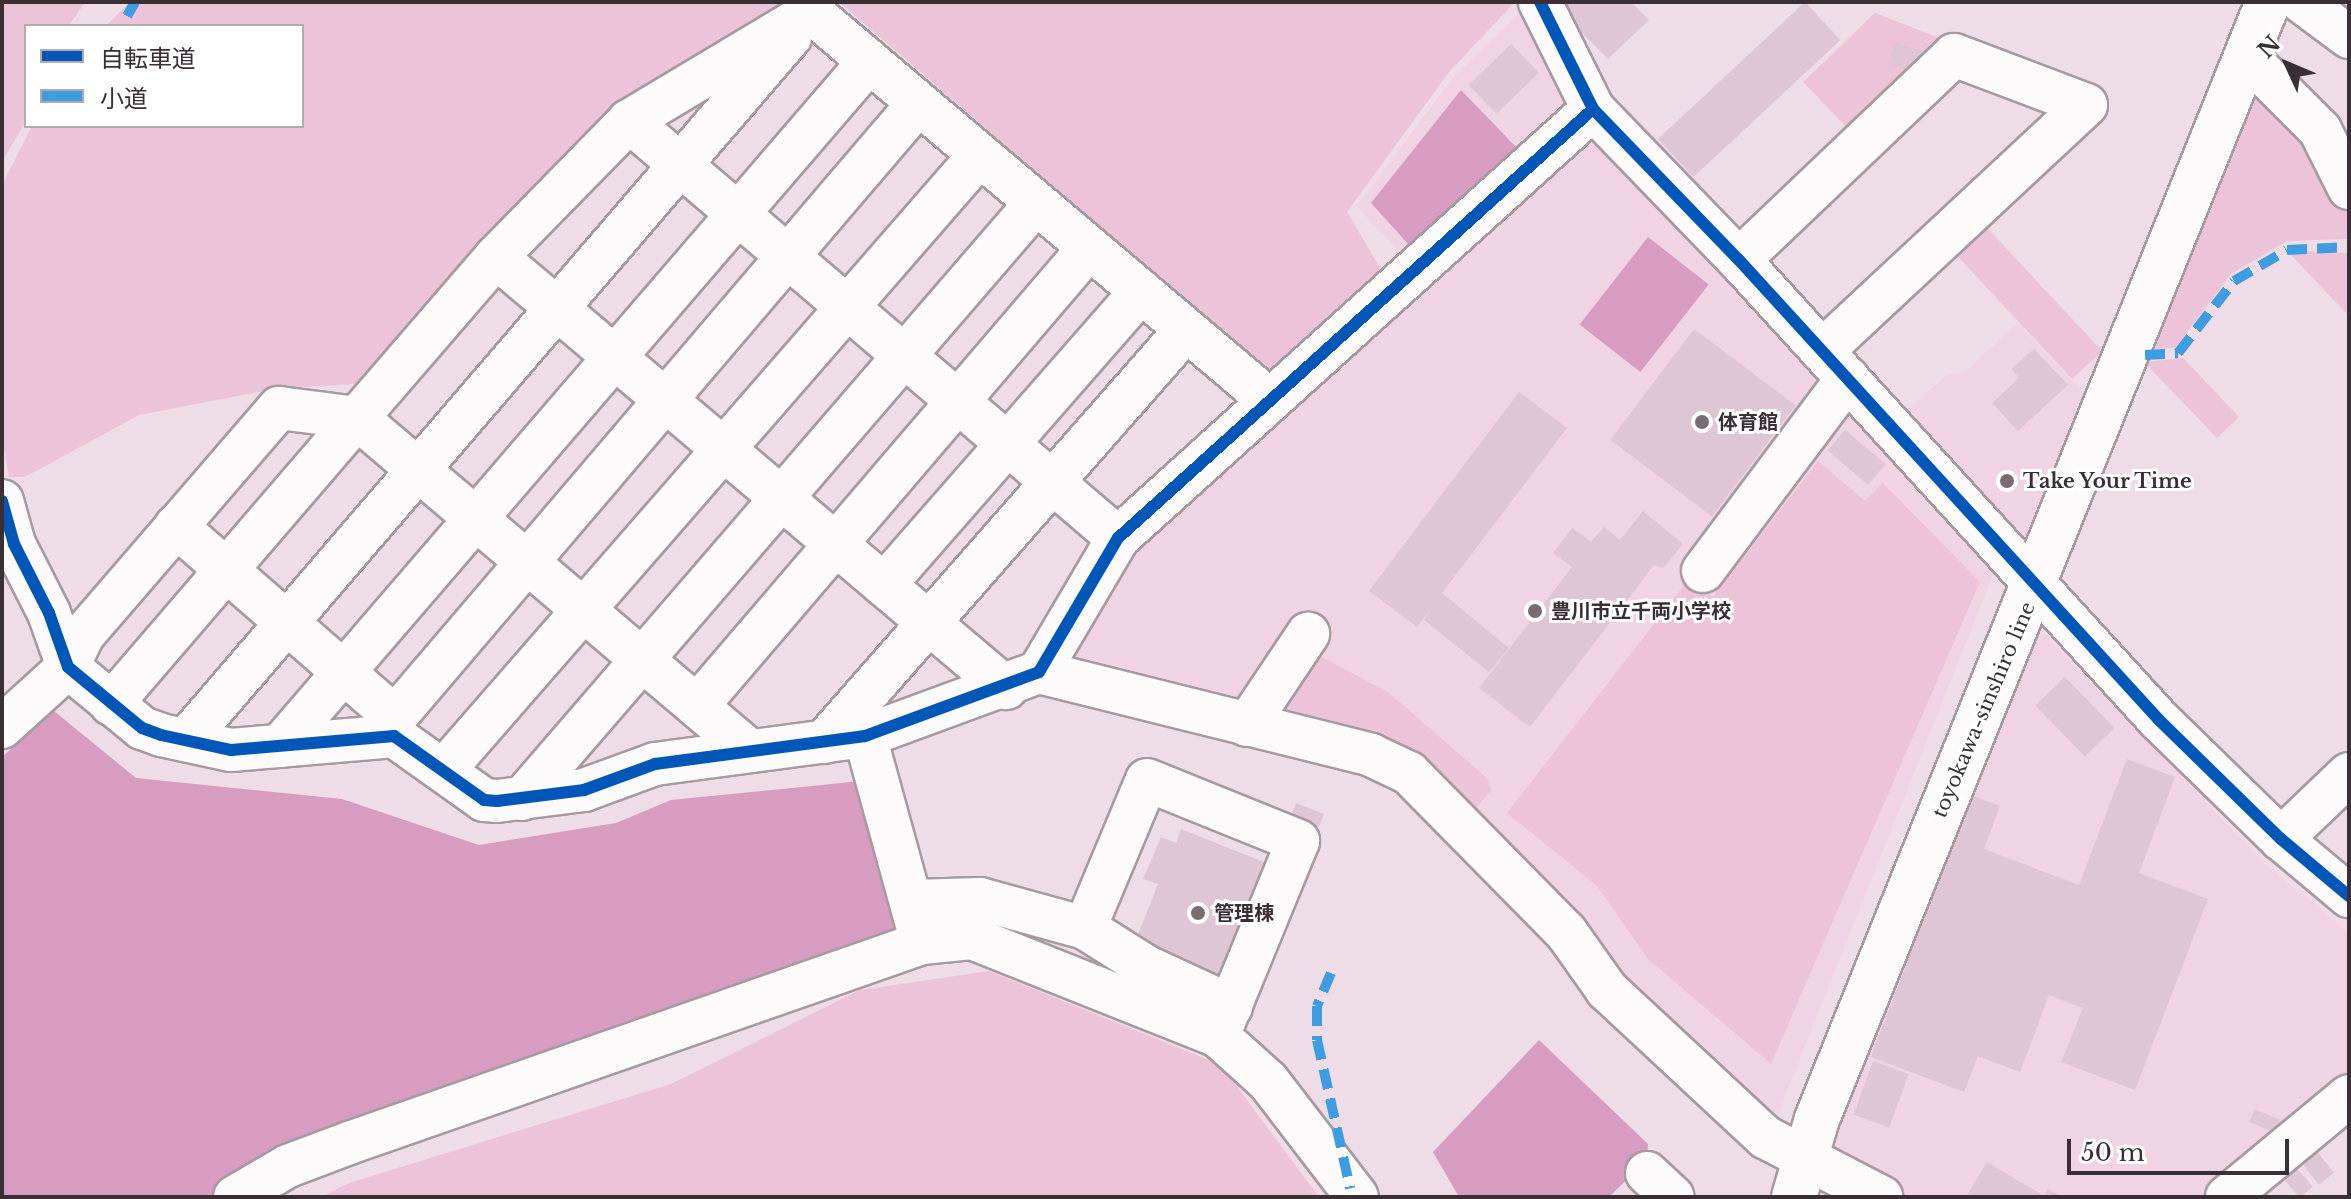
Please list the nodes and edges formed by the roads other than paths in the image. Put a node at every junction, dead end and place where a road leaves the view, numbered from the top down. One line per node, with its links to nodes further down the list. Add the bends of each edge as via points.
1 (1540, 2): 9 (street)
2 (2268, 2): 6 (main road, toyokawa-sinshiro line)
3 (2302, 2): 5 (street)
4 (811, 12): 7 (street); 10 (street); 12 (street)
5 (2349, 37)
6 (2246, 56): 13 (street, via 2320,130); 44 (main road, toyokawa-sinshiro line)
7 (867, 64): 8 (street); 15 (street)
8 (917, 105): 11 (street); 17 (street)
9 (1593, 109): 19 (street); 27 (street)
10 (629, 121): 12 (street); 18 (street)
11 (979, 156): 14 (street); 21 (street)
12 (682, 166): 15 (street); 22 (street)
13 (2349, 188)
14 (1036, 203): 16 (street); 24 (street)
15 (738, 214): 17 (street); 25 (street)
16 (1089, 248): 20 (street); 29 (street)
17 (788, 256): 21 (street); 28 (street)
18 (496, 257): 22 (street); 30 (street)
19 (1739, 260): 26 (street); 26 (street, via 1954,55 2086,105)
20 (1141, 291): 23 (street); 31 (street)
21 (847, 307): 24 (street); 32 (street)
22 (557, 309): 25 (street); 33 (street)
23 (1186, 330): 27 (street); 34 (street)
24 (904, 355): 29 (street); 35 (street)
25 (614, 357): 28 (street); 37 (street)
26 (1835, 364): 43 (street); 44 (street)
27 (1267, 398): 39 (street)
28 (665, 400): 32 (street); 41 (street)
29 (957, 401): 31 (street); 40 (street)
30 (357, 418): 33 (street); 38 (street, via 279,408); 42 (street)
31 (1007, 444): 34 (street); 45 (street)
32 (724, 449): 35 (street); 46 (street)
33 (417, 468): 37 (street); 47 (street)
34 (1052, 482): 39 (street); 48 (street)
35 (781, 498): 40 (street); 50 (street)
36 (2, 501): 51 (street, via 14,544 49,613)
37 (476, 518): 41 (street); 52 (street)
38 (176, 526): 42 (street); 51 (street, via 83,635)
39 (1118, 538): 53 (street)
40 (836, 544): 45 (street); 55 (street)
41 (527, 562): 46 (street); 57 (street)
42 (226, 569): 47 (street); 54 (street)
43 (1703, 571)
44 (2037, 583): 67 (street, via 2068,625); 74 (main road, toyokawa-sinshiro line)
45 (884, 585): 48 (street)
46 (584, 610): 50 (street); 64 (street)
47 (286, 622): 52 (street); 60 (street)
48 (928, 623): 53 (street); 61 (street)
49 (1308, 634): 56 (street)
50 (642, 660): 55 (street); 66 (street)
51 (68, 667): 54 (street); 58 (street)
52 (344, 672): 57 (street); 62 (street)
53 (1022, 680): 56 (street); 59 (street)
54 (111, 704): 60 (street, via 142,728)
55 (697, 706): 63 (street)
56 (1247, 725): 74 (street, via 1371,755 1409,773 1566,932 1607,990 1765,1137)
57 (394, 726): 62 (street); 64 (street)
58 (2, 727)
59 (865, 736): 61 (street); 69 (street)
60 (186, 740): 62 (street, via 231,750)
61 (824, 742): 63 (street)
62 (280, 746)
63 (750, 751): 66 (street, via 655,764 584,790)
64 (444, 770): 66 (street, via 484,800)
65 (2349, 774): 67 (street)
66 (522, 799)
67 (2281, 839): 68 (street)
68 (2349, 896)
69 (911, 901): 70 (street, via 980,899); 71 (street)
70 (1085, 928): 72 (street); 72 (street, via 1147,780 1298,841)
71 (922, 943): 72 (street, via 972,938); 75 (street, via 349,1143 288,1166)
72 (1224, 1021): 76 (street)
73 (2349, 1096): 79 (street)
74 (1806, 1154): 77 (main road, toyokawa-sinshiro line); 78 (street)
75 (235, 1197)
76 (1357, 1197)
77 (1794, 1197)
78 (1881, 1197)
79 (2227, 1197)

